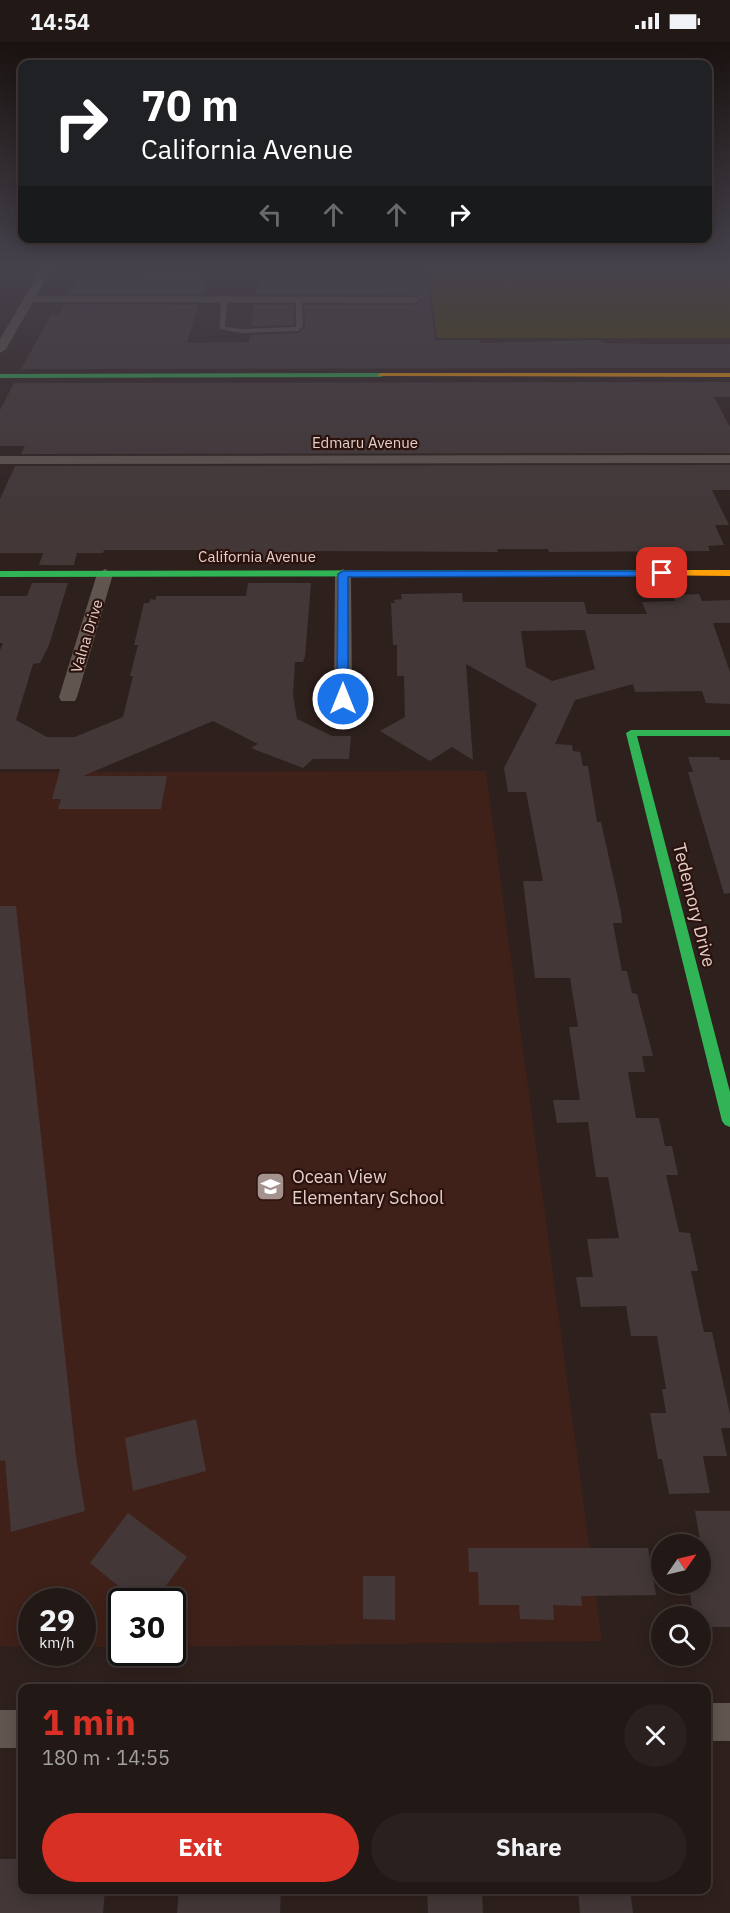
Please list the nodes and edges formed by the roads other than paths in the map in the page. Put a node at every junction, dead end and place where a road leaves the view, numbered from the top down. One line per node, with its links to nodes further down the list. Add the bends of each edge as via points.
1 (730, 375): 2 (street)
2 (0, 376)
3 (730, 459): 4 (street, Edmaru Avenue)
4 (0, 460)
5 (730, 573): 8 (street, California Avenue)
6 (0, 574): 7 (street, California Avenue)
7 (105, 574): 8 (street, California Avenue); 9 (street, Valna Drive)
8 (343, 574): 10 (street)
9 (68, 697)
10 (343, 699)
11 (730, 733): 12 (street, Tedemory Drive, via 631,733)
12 (730, 1121)
13 (711, 1722): 14 (street)
14 (730, 1722)
15 (0, 1729): 16 (street)
16 (18, 1729)

